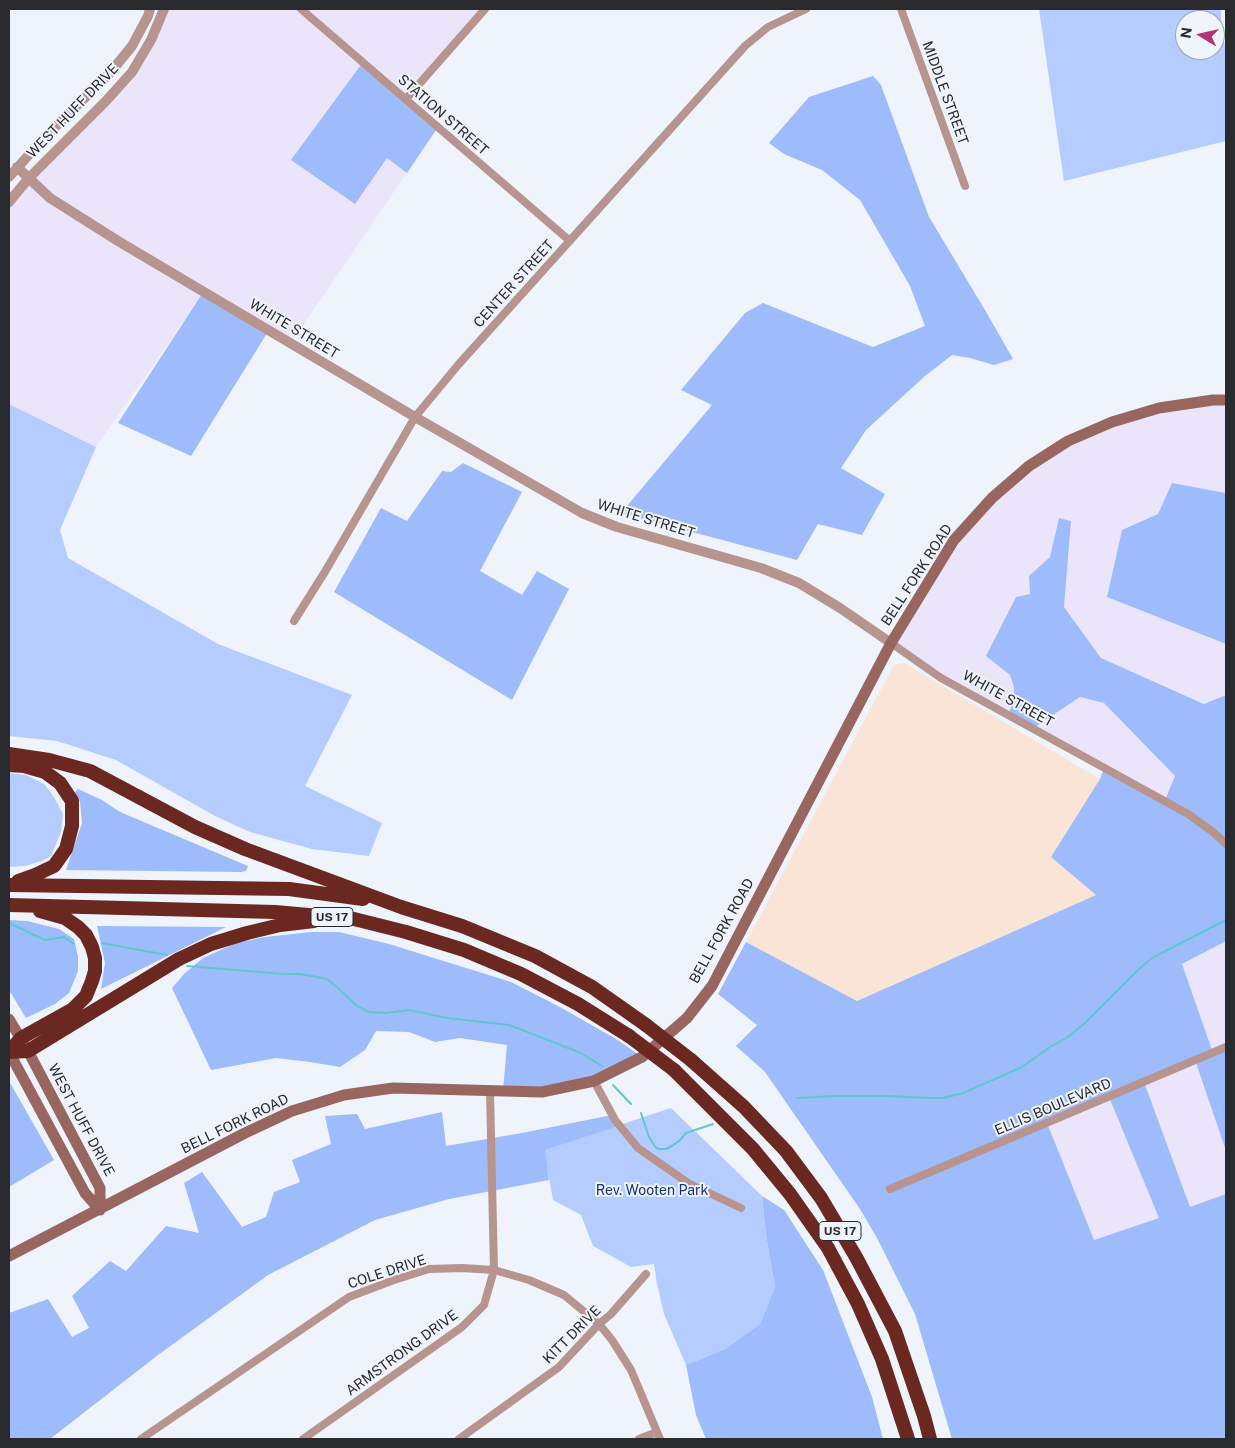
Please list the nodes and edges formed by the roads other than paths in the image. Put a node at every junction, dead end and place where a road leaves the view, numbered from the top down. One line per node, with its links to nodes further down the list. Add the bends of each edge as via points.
1 (150, 9): 8 (street, WEST HUFF DRIVE, via 132,46 110,73)
2 (164, 9): 10 (street, WEST HUFF DRIVE, via 152,40 132,72)
3 (301, 9): 7 (street, STATION STREET)
4 (486, 9): 7 (street)
5 (806, 9): 13 (street, CENTER STREET, via 768,26 745,46)
6 (901, 9): 11 (street, MIDDLE STREET)
7 (406, 99): 13 (street, STATION STREET)
8 (17, 167): 9 (street, WEST HUFF DRIVE); 10 (street, WHITE STREET)
9 (9, 177)
10 (28, 179): 12 (street, WEST HUFF DRIVE); 15 (street, WHITE STREET, via 50,198 118,241)
11 (965, 186)
12 (9, 202)
13 (570, 241): 15 (street, CENTER STREET)
14 (1226, 400): 17 (main road, BELL FORK ROAD, via 1159,408 1112,422 1068,441 1029,466 992,498 954,540)
15 (415, 417): 16 (street, CENTER STREET); 17 (street, WHITE STREET, via 582,513 617,527 761,568 799,583)
16 (294, 621)
17 (891, 643): 20 (street, WHITE STREET, via 941,678 1188,814); 30 (main road, BELL FORK ROAD, via 712,986 687,1018 642,1057)
18 (9, 754): 23 (highway, via 90,771 195,827 245,849)
19 (9, 765): 21 (highway, via 45,772 60,783 72,801 72,826 66,849 54,866)
20 (1226, 844)
21 (9, 885): 23 (highway, US 17, via 289,889)
22 (12, 905): 24 (highway, US 17, via 275,912); 26 (highway, via 65,918 86,935 95,958 86,996 73,1009)
23 (401, 907): 45 (highway, US 17, bridge, via 462,926 535,956 592,987 691,1060 744,1107 780,1145 821,1198 856,1257 895,1331)
24 (354, 919): 28 (highway, via 280,925 211,944 179,959); 44 (highway, US 17, bridge, via 464,950 521,974 578,1004 674,1070 754,1149 828,1248 882,1359)
25 (9, 1019): 26 (main road, WEST HUFF DRIVE)
26 (21, 1038): 28 (main road, WEST HUFF DRIVE); 29 (highway)
27 (1226, 1047): 32 (street, ELLIS BOULEVARD)
28 (28, 1051): 29 (highway); 34 (main road, WEST HUFF DRIVE, via 100,1188)
29 (9, 1052): 34 (main road, via 86,1193)
30 (594, 1081): 31 (main road, BELL FORK ROAD, via 542,1092); 33 (street, via 615,1120 638,1148 688,1184)
31 (490, 1091): 34 (main road, BELL FORK ROAD, via 393,1088 344,1095 292,1110); 36 (street, ARMSTRONG DRIVE)
32 (890, 1189)
33 (741, 1208)
34 (100, 1210): 35 (main road, BELL FORK ROAD)
35 (9, 1256)
36 (494, 1270): 38 (street, COLE DRIVE, via 564,1294); 40 (street, COLE DRIVE, via 429,1269 349,1297); 41 (street, ARMSTRONG DRIVE, via 484,1305 462,1327)
37 (646, 1274): 38 (street, KITT DRIVE)
38 (599, 1324): 39 (street, COLE DRIVE, via 631,1370); 42 (street, KITT DRIVE, via 559,1368)
39 (659, 1435): 43 (street)
40 (141, 1439)
41 (303, 1439)
42 (459, 1439)
43 (638, 1439)
44 (908, 1439)
45 (930, 1439)

